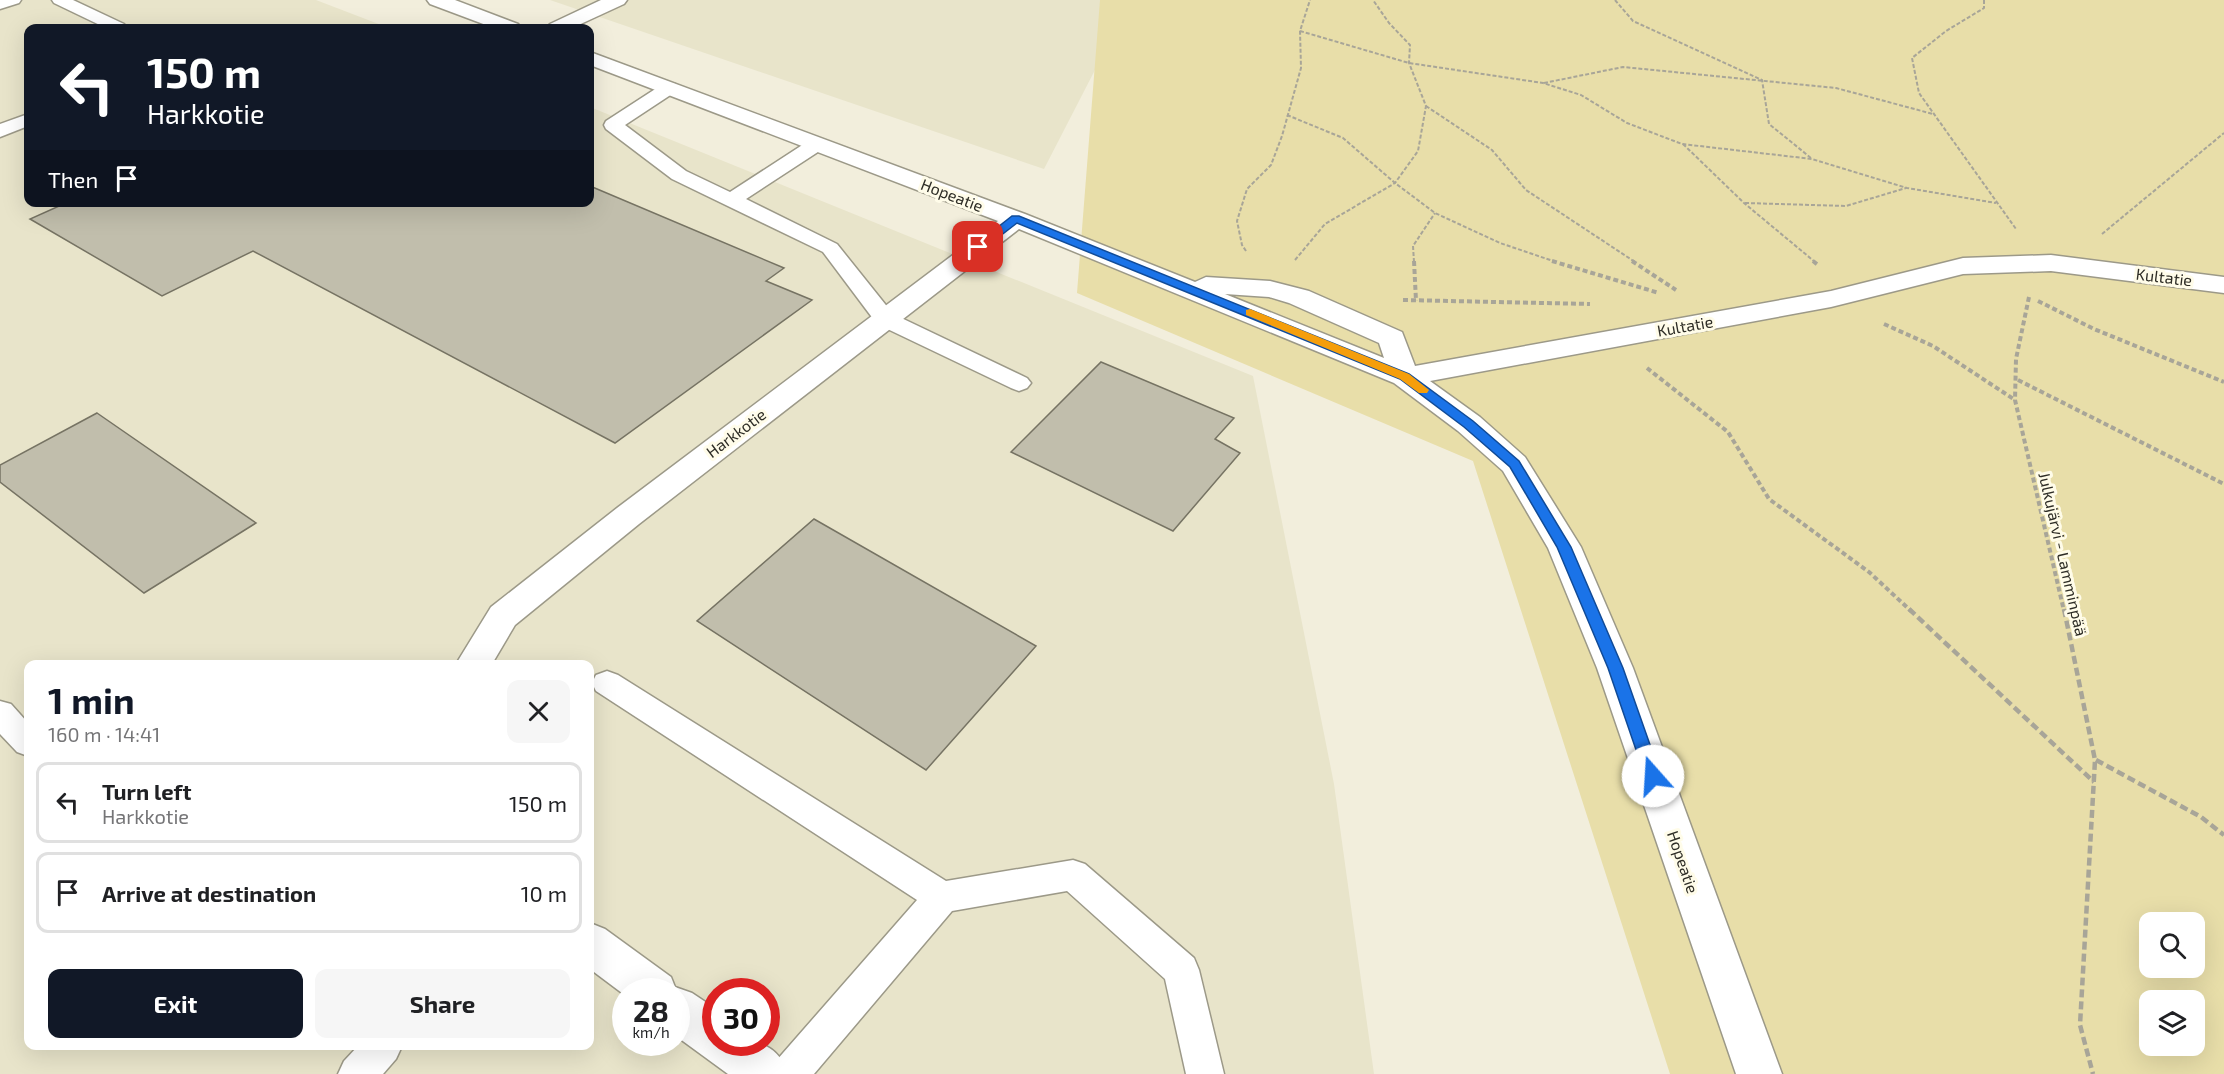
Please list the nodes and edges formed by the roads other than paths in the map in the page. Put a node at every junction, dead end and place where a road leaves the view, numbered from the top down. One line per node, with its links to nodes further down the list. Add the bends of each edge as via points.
1 (13, 0): 5 (lane)
2 (60, 0): 6 (lane)
3 (437, 0): 7 (street)
4 (617, 0): 8 (street)
5 (0, 4)
6 (110, 24)
7 (500, 24)
8 (566, 24)
9 (594, 60): 10 (street, Hopeatie)
10 (669, 88): 13 (street, Hopeatie); 14 (lane, via 613,125 679,175)
11 (24, 122): 12 (lane)
12 (0, 131)
13 (817, 144): 14 (lane); 15 (street, Hopeatie)
14 (731, 200): 18 (lane, via 830,248)
15 (1016, 219): 16 (street, Hopeatie); 18 (street, Harkkotie)
16 (1181, 284): 19 (street, Hopeatie); 19 (street, via 1270,289 1299,297 1392,338)
17 (2224, 285): 19 (street, Kultatie, via 2051,263 1963,266 1842,296)
18 (885, 319): 20 (lane); 21 (street, Harkkotie, via 503,616)
19 (1404, 377): 34 (street, Hopeatie, via 1469,424 1514,464 1564,547 1615,668)
20 (1019, 383)
21 (476, 660)
22 (607, 683): 25 (lane)
23 (0, 713): 24 (lane)
24 (24, 739)
25 (942, 897): 32 (lane); 33 (lane, via 1073,875 1181,970)
26 (594, 946): 27 (street)
27 (636, 978)
28 (379, 1050): 30 (lane)
29 (742, 1056): 31 (street)
30 (357, 1074)
31 (766, 1074)
32 (789, 1074)
33 (1205, 1074)
34 (1759, 1074)

